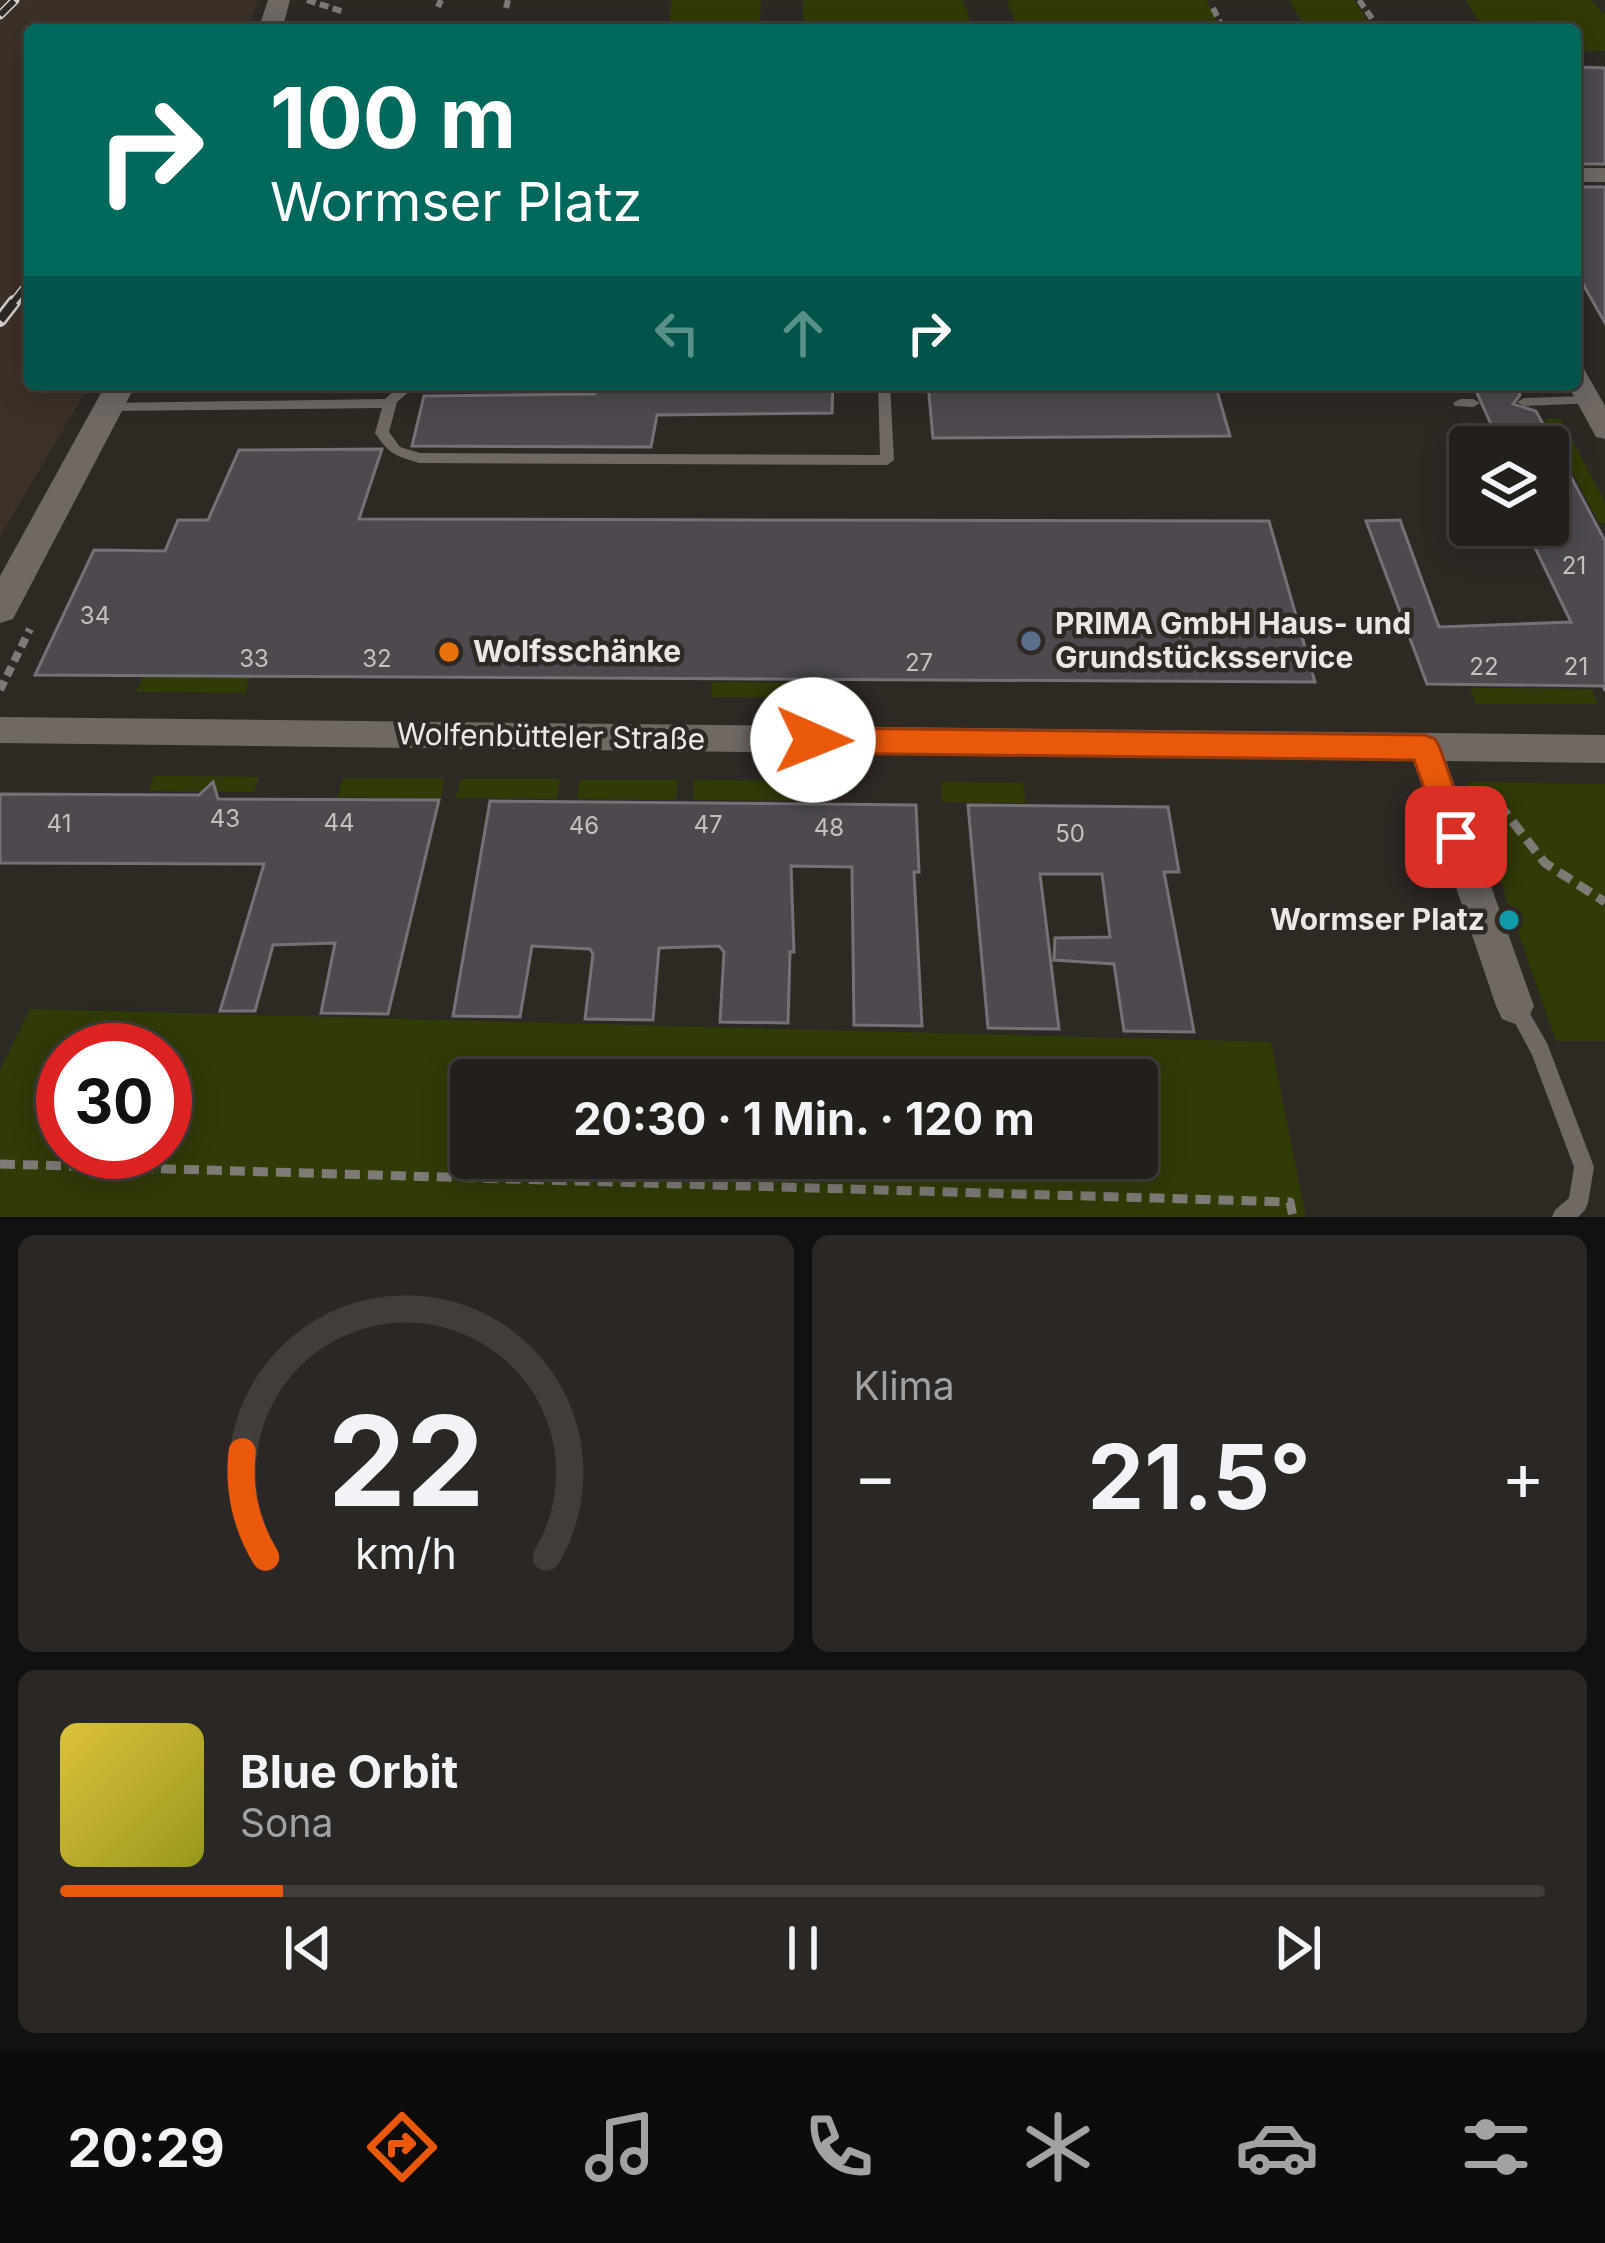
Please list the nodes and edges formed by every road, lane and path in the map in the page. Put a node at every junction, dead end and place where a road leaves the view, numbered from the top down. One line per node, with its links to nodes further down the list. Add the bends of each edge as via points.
1 (305, 0): 3 (path)
2 (1213, 8): 4 (path)
3 (344, 12)
4 (1221, 24)
5 (1581, 387): 9 (street)
6 (399, 390): 11 (lane)
7 (884, 390): 11 (lane, via 887,460 412,457 383,437)
8 (114, 396): 11 (lane); 13 (main road)
9 (1588, 400): 10 (lane); 12 (street)
10 (1524, 402)
11 (390, 403)
12 (1605, 430)
13 (0, 610)
14 (0, 730): 15 (street, Wolfenbütteler Straße)
15 (1425, 748): 16 (street, Wolfenbütteler Straße); 17 (street)
16 (1605, 749)
17 (1441, 794): 18 (path, via 1494,798 1545,863); 19 (street)
18 (1605, 902)
19 (1515, 1006): 22 (lane, via 1585,1167 1578,1203)
20 (0, 1164): 21 (path, via 1290,1202)
21 (1293, 1217)
22 (1562, 1217)

